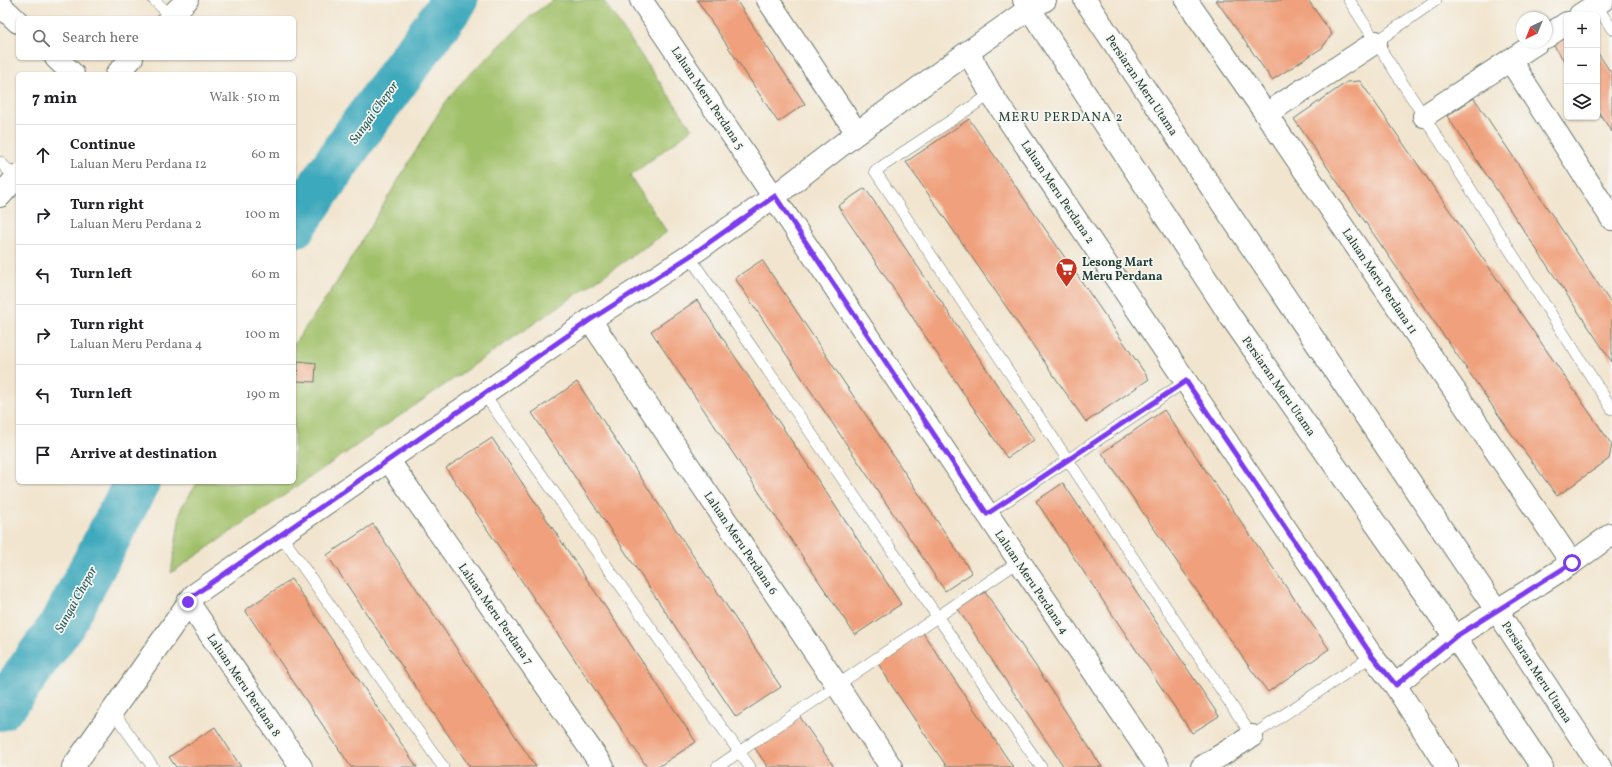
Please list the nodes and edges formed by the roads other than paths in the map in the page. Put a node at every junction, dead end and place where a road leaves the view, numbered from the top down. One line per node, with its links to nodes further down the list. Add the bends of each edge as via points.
1 (154, 0): 12 (lane)
2 (187, 0): 13 (street)
3 (641, 0): 34 (street, Laluan Meru Perdana 5)
4 (768, 0): 29 (street)
5 (1085, 0): 49 (street, Persiaran Meru Utama)
6 (1186, 0): 27 (street, Laluan Meru Perdana 11)
7 (1349, 0): 18 (lane)
8 (1436, 0): 18 (lane)
9 (1033, 3): 20 (street); 51 (street, Persiaran Meru Utama, via 1231,317)
10 (0, 6): 14 (street)
11 (1593, 7): 16 (lane)
12 (169, 16)
13 (171, 16)
14 (16, 20)
15 (1564, 25): 17 (street)
16 (1612, 29)
17 (1552, 33)
18 (1376, 42): 27 (street); 28 (lane)
19 (1529, 48): 23 (street)
20 (968, 52): 26 (street, Laluan Meru Perdana 2); 29 (street)
21 (58, 60): 24 (street)
22 (130, 60): 25 (street)
23 (1510, 60): 28 (street); 35 (street)
24 (71, 72)
25 (119, 72)
26 (991, 94): 38 (street, Laluan Meru Perdana 2); 41 (lane, via 875,171)
27 (1266, 114): 47 (street, Laluan Meru Perdana 11)
28 (1424, 116): 40 (lane)
29 (857, 133): 34 (street)
30 (0, 162): 31 (lane)
31 (16, 176)
32 (16, 178): 33 (street)
33 (0, 196)
34 (775, 196): 36 (street); 43 (street, Laluan Meru Perdana 4)
35 (1612, 219)
36 (690, 256): 37 (street); 50 (lane)
37 (590, 320): 39 (street); 53 (street, Laluan Meru Perdana 6)
38 (1186, 381): 41 (lane); 52 (street, Laluan Meru Perdana 2)
39 (484, 394): 42 (street); 57 (lane)
40 (1612, 409)
41 (1068, 460): 43 (lane); 56 (lane)
42 (389, 461): 44 (street); 62 (street, Laluan Meru Perdana 7)
43 (987, 514): 46 (street, Laluan Meru Perdana 4)
44 (280, 534): 48 (street, via 194,595); 61 (lane)
45 (1612, 534): 47 (street)
46 (1018, 562): 50 (lane); 67 (street, Laluan Meru Perdana 4)
47 (1572, 563): 49 (street)
48 (188, 602): 55 (street); 60 (street, Laluan Meru Perdana 8)
49 (1497, 611): 51 (street); 71 (street, Persiaran Meru Utama)
50 (939, 617): 53 (lane); 66 (lane)
51 (1455, 637): 54 (street); 70 (street, Persiaran Meru Utama)
52 (1372, 656): 54 (street, Laluan Meru Perdana 2); 56 (lane)
53 (837, 685): 57 (lane); 65 (street, Laluan Meru Perdana 6)
54 (1396, 685): 69 (street, Laluan Meru Perdana 2)
55 (113, 712): 58 (street); 59 (lane)
56 (1252, 736): 68 (street)
57 (739, 751): 63 (lane); 64 (lane)
58 (73, 767)
59 (152, 767)
60 (301, 767)
61 (443, 767)
62 (603, 767)
63 (717, 767)
64 (750, 767)
65 (891, 767)
66 (1041, 767)
67 (1158, 767)
68 (1202, 767)
69 (1447, 767)
70 (1542, 767)
71 (1600, 767)

